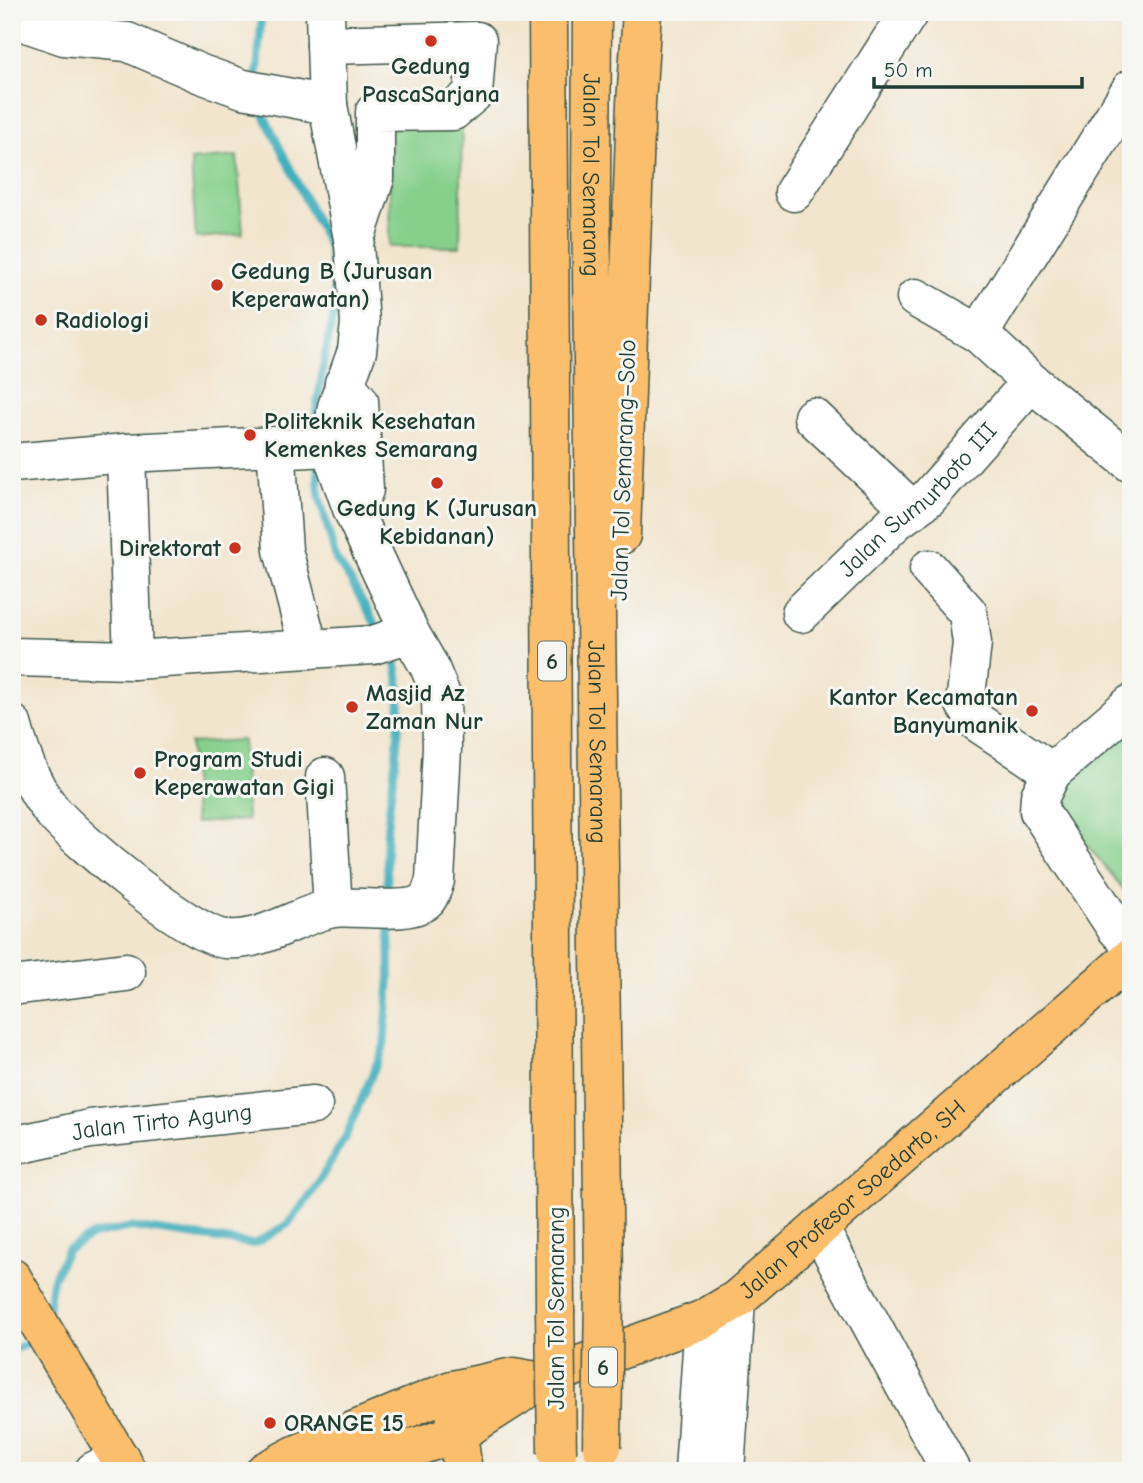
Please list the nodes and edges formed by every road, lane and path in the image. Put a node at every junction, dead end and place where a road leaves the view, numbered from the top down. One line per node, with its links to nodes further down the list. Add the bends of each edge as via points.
1 (548, 12): 48 (main road, Jalan Tol Semarang / 6, bridge)
2 (592, 12): 38 (main road, Jalan Tol Semarang / 6)
3 (642, 12): 38 (main road, Jalan Tol Semarang–Solo / 6)
4 (909, 12): 10 (street)
5 (12, 18): 9 (street, via 64,36 127,42 243,89)
6 (477, 26): 7 (street); 11 (street, via 472,94 453,111 375,112 374,178)
7 (325, 29): 9 (street)
8 (1131, 89): 13 (street)
9 (328, 106): 11 (street)
10 (794, 192)
11 (354, 244): 15 (street, via 360,323)
12 (916, 298): 13 (street)
13 (979, 334): 14 (street)
14 (1031, 382): 20 (street); 21 (street, Jalan Sumurboto III, via 943,482)
15 (344, 383): 17 (street, via 337,407); 22 (street, via 359,401 364,489)
16 (813, 417): 21 (street)
17 (304, 447): 18 (street); 22 (street); 26 (street, via 283,550)
18 (126, 453): 19 (street); 28 (street)
19 (12, 463)
20 (1131, 463)
21 (912, 510): 24 (street, Jalan Sumurboto III)
22 (353, 511): 25 (street)
23 (929, 569): 31 (street, via 968,613 972,643 965,705 977,722)
24 (801, 613)
25 (394, 639): 26 (street); 33 (street, via 429,666 441,695 435,880 427,900 414,908)
26 (309, 649): 28 (street)
27 (12, 657): 28 (street)
28 (133, 660)
29 (1131, 704): 31 (street)
30 (12, 724): 33 (street, via 18,746 51,810 78,838 206,934 226,939 257,937)
31 (1052, 772): 34 (street, via 1040,796 1039,811)
32 (325, 777): 33 (street)
33 (333, 908)
34 (1131, 944)
35 (1131, 957): 41 (main road, Jalan Profesor Soedarto, SH)
36 (126, 972): 37 (street)
37 (12, 986)
38 (603, 1054): 47 (main road, Jalan Tol Semarang / 6, bridge)
39 (313, 1105): 40 (street, Jalan Tirto Agung, via 90,1129)
40 (12, 1146)
41 (819, 1228): 43 (main road, Jalan Profesor Soedarto, SH); 55 (street)
42 (12, 1278): 49 (main road)
43 (720, 1309): 44 (main road, Jalan Profesor Soedarto, SH); 53 (street); 54 (street)
44 (536, 1381): 45 (main road, via 513,1377); 46 (main road)
45 (452, 1390): 46 (main road); 50 (main road)
46 (459, 1433): 51 (main road); 52 (main road)
47 (602, 1459)
48 (557, 1462)
49 (114, 1467)
50 (265, 1471)
51 (340, 1471)
52 (463, 1471)
53 (694, 1471)
54 (725, 1471)
55 (951, 1471)

